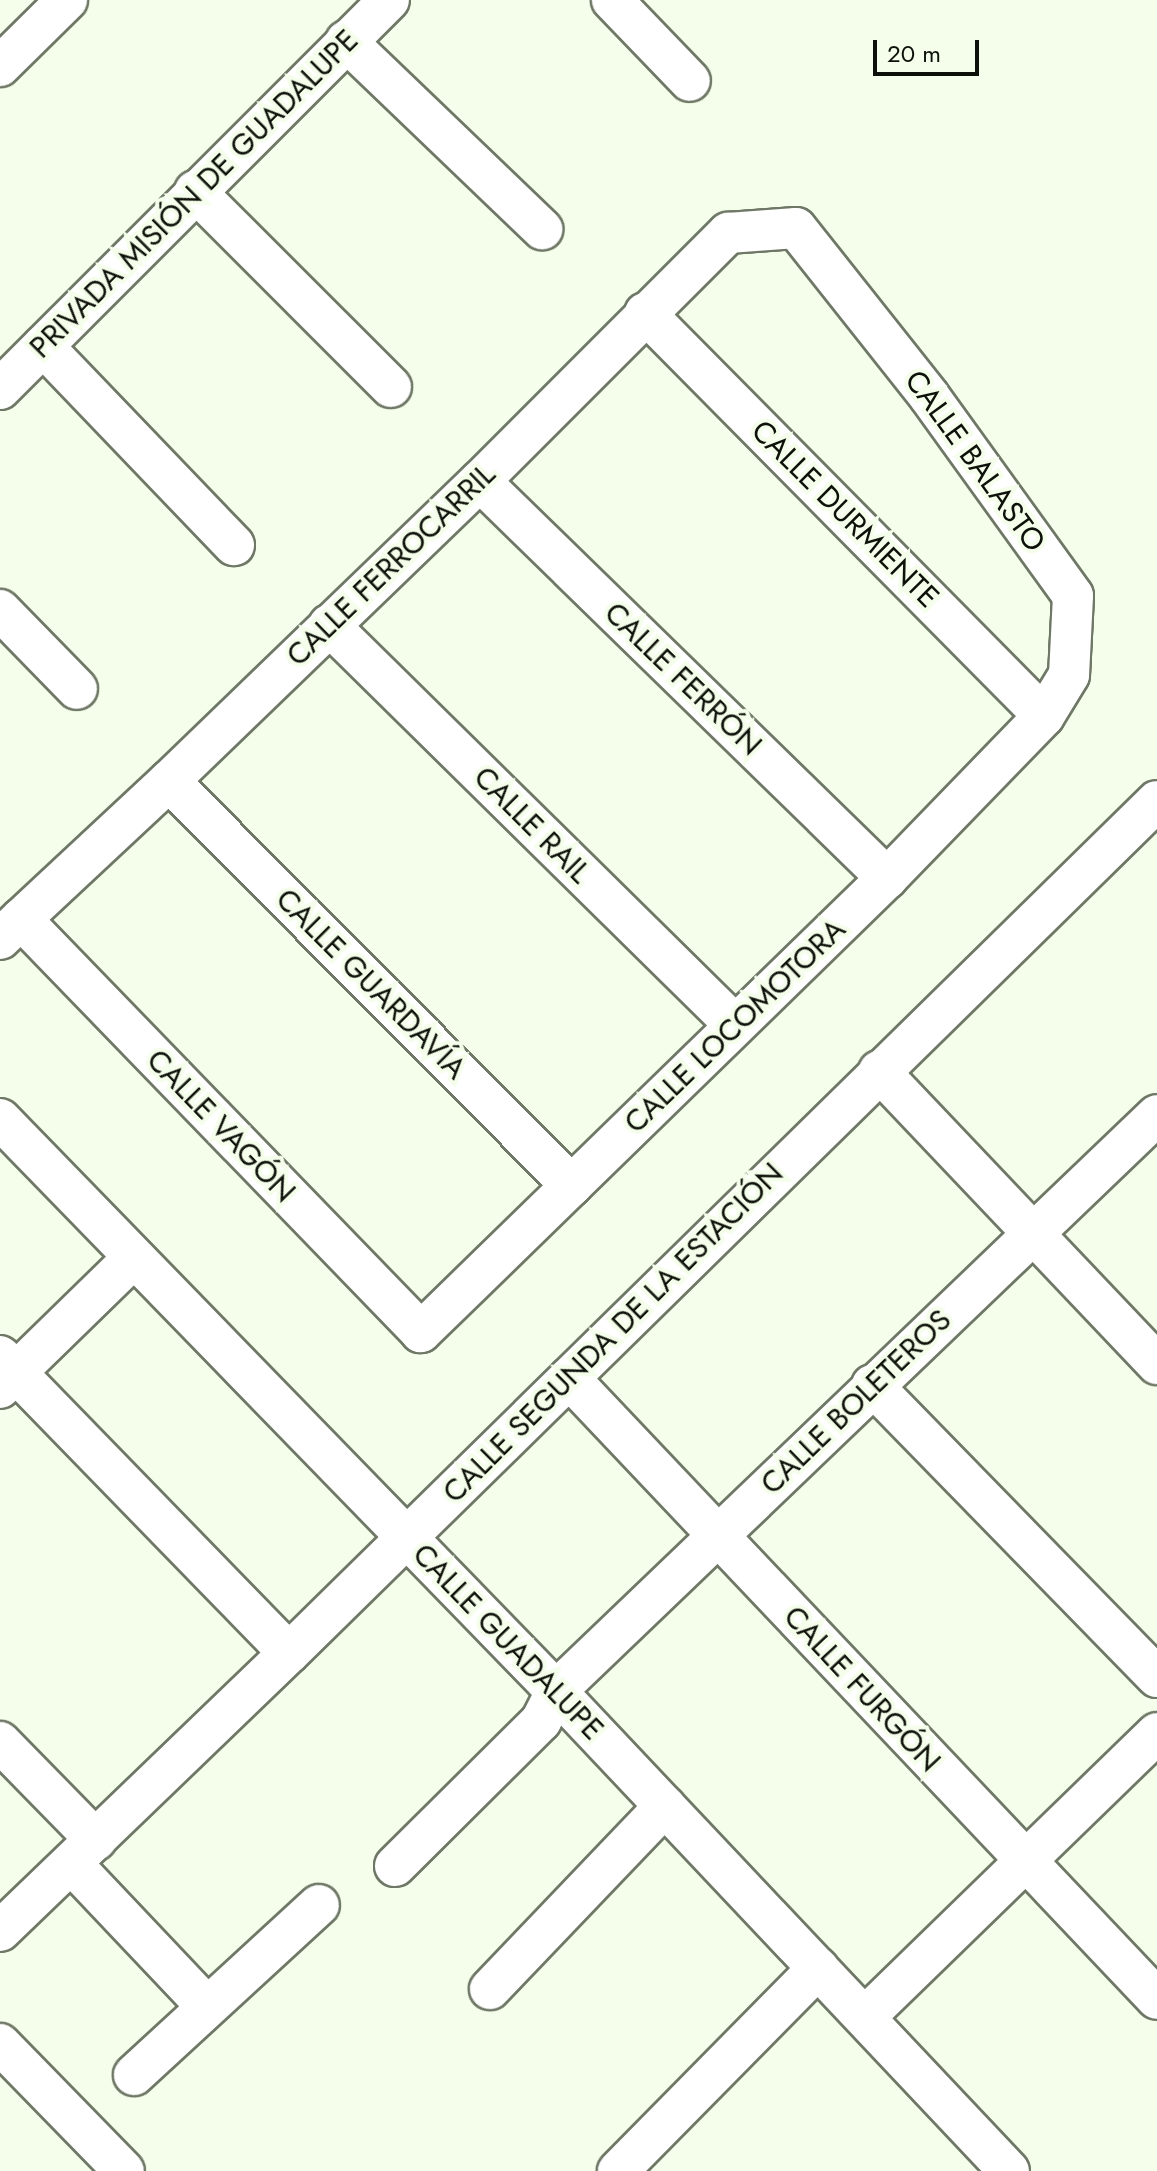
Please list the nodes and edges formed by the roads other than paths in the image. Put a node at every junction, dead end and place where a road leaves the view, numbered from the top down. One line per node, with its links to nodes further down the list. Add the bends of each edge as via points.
1 (67, 0): 5 (street)
2 (389, 0): 4 (street, PRIVADA MISIÓN DE GUADALUPE)
3 (612, 0): 6 (street)
4 (346, 41): 7 (street, PRIVADA MISIÓN DE GUADALUPE); 9 (street)
5 (0, 66)
6 (690, 81)
7 (195, 191): 11 (street, PRIVADA MISIÓN DE GUADALUPE); 12 (street)
8 (796, 228): 10 (street, CALLE FERROCARRIL, via 728,233); 19 (street, CALLE BALASTO, via 929,396 1073,596 1069,675)
9 (542, 229)
10 (645, 313): 14 (street, CALLE FERROCARRIL); 19 (street, CALLE DURMIENTE)
11 (43, 346): 13 (street, PRIVADA MISIÓN DE GUADALUPE); 15 (street)
12 (391, 387)
13 (0, 389)
14 (480, 481): 17 (street, CALLE FERROCARRIL); 22 (street, CALLE FERRÓN)
15 (234, 545)
16 (0, 610): 18 (street)
17 (329, 625): 20 (street, CALLE FERROCARRIL); 24 (street, CALLE RAIL)
18 (77, 689)
19 (1044, 716): 22 (street, CALLE LOCOMOTORA)
20 (169, 781): 23 (street, CALLE FERROCARRIL); 28 (street, CALLE GUARDAVÍA)
21 (1157, 801): 25 (street, CALLE SEGUNDA DE LA ESTACIÓN)
22 (887, 878): 24 (street, CALLE LOCOMOTORA)
23 (11, 929): 31 (street, CALLE VAGÓN)
24 (735, 1025): 28 (street, CALLE LOCOMOTORA)
25 (879, 1071): 29 (street); 34 (street, CALLE SEGUNDA DE LA ESTACIÓN)
26 (1157, 1115): 29 (street, CALLE BOLETEROS)
27 (0, 1119): 30 (street, CALLE GUADALUPE)
28 (572, 1186): 31 (street, CALLE LOCOMOTORA)
29 (1035, 1236): 32 (street); 35 (street, CALLE BOLETEROS)
30 (133, 1258): 33 (street); 37 (street, CALLE GUADALUPE)
31 (421, 1332)
32 (1157, 1364)
33 (5, 1372): 38 (street)
34 (569, 1378): 36 (street, CALLE FURGÓN); 37 (street, CALLE SEGUNDA DE LA ESTACIÓN)
35 (872, 1385): 36 (street, CALLE BOLETEROS); 39 (street)
36 (717, 1535): 40 (street, CALLE BOLETEROS); 45 (street, CALLE FURGÓN)
37 (407, 1537): 38 (street, CALLE SEGUNDA DE LA ESTACIÓN); 40 (street, CALLE GUADALUPE)
38 (289, 1653): 44 (street, CALLE SEGUNDA DE LA ESTACIÓN)
39 (1157, 1677)
40 (556, 1691): 43 (street, CALLE GUADALUPE); 46 (street, CALLE BOLETEROS, via 541,1721)
41 (1157, 1733): 45 (street)
42 (0, 1742): 44 (street)
43 (665, 1806): 49 (street, CALLE GUADALUPE); 50 (street)
44 (83, 1851): 48 (street, CALLE SEGUNDA DE LA ESTACIÓN); 52 (street)
45 (1024, 1861): 51 (street, CALLE FURGÓN); 53 (street)
46 (395, 1866)
47 (319, 1905): 52 (street)
48 (0, 1931)
49 (818, 1968): 53 (street, CALLE GUADALUPE); 56 (street)
50 (490, 1989)
51 (1157, 1999)
52 (207, 2007): 55 (street)
53 (865, 2017): 58 (street, CALLE GUADALUPE)
54 (0, 2044): 57 (street)
55 (134, 2075)
56 (624, 2169)
57 (124, 2171)
58 (1009, 2171)

